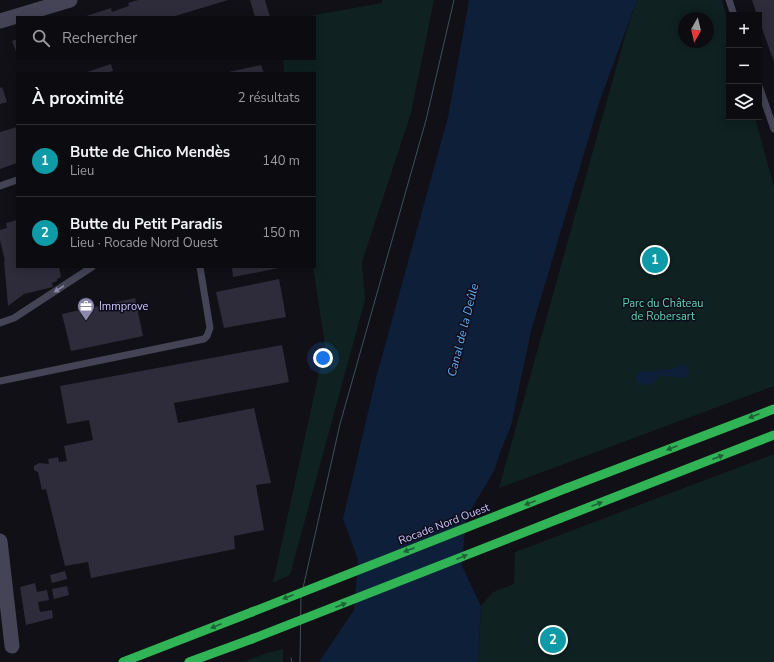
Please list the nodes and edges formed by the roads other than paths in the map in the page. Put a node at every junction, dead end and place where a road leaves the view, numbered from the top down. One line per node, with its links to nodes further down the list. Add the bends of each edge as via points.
1 (70, 0): 4 (street)
2 (729, 0): 3 (lane)
3 (733, 12)
4 (0, 20)
5 (762, 95): 6 (lane)
6 (774, 129)
7 (16, 180): 8 (lane)
8 (0, 186)
9 (90, 268): 11 (lane, one-way to 11, via 14,318)
10 (200, 268): 12 (lane, via 210,328 204,339)
11 (0, 323)
12 (0, 382)
13 (774, 409): 17 (highway, Rocade Nord Ouest, one-way to 17, bridge)
14 (774, 435): 18 (highway, one-way to 14, bridge)
15 (0, 541): 16 (street)
16 (12, 646)
17 (123, 662)
18 (189, 662)

